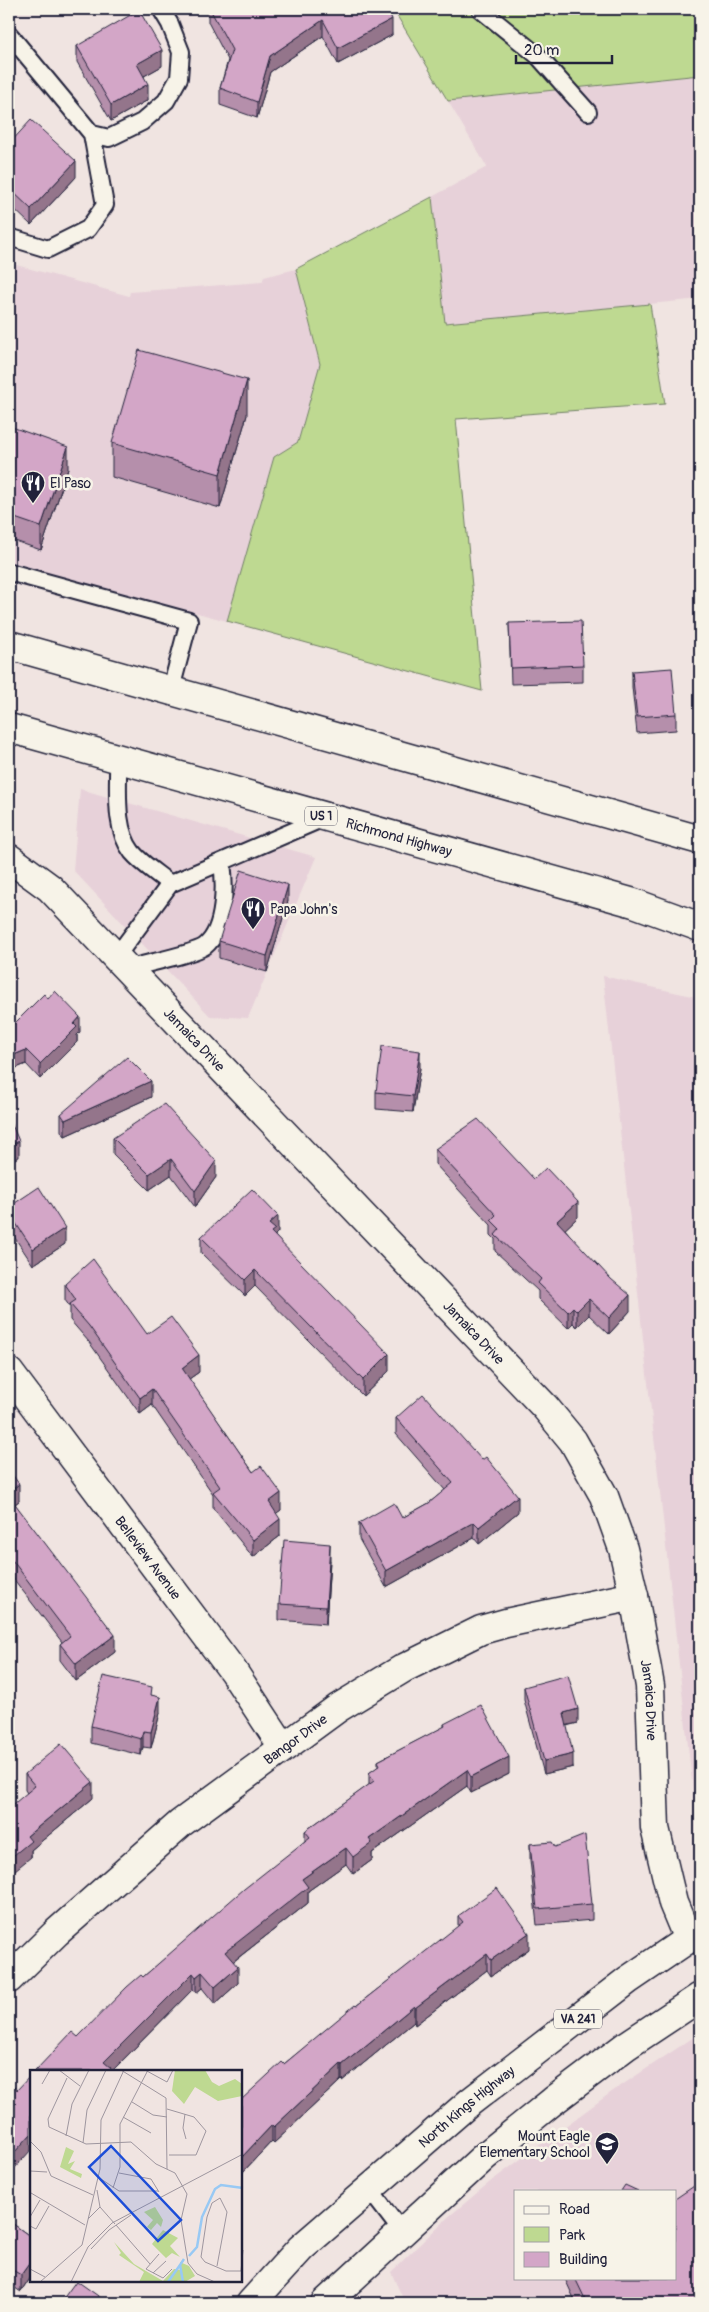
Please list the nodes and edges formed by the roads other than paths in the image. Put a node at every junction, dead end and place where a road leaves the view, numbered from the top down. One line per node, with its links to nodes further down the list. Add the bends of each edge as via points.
1 (161, 9): 5 (lane, via 180,52 179,78 166,101 142,122 109,138)
2 (480, 9): 4 (lane, via 537,55)
3 (9, 34): 5 (lane)
4 (588, 112)
5 (92, 134): 6 (lane, via 105,205 88,228 48,249)
6 (9, 236)
7 (9, 573): 9 (lane, via 189,622)
8 (9, 645): 9 (main road)
9 (171, 689): 13 (main road)
10 (9, 728): 11 (main road, Richmond Highway / US 1)
11 (118, 758): 12 (main road, Richmond Highway / US 1); 16 (lane, via 123,838 132,852)
12 (326, 817): 15 (lane); 17 (main road, Richmond Highway / US 1, via 634,904)
13 (700, 840)
14 (9, 858): 18 (main road, Jamaica Drive, via 50,888)
15 (222, 862): 16 (lane); 18 (lane, via 223,904 210,940 197,950)
16 (170, 884): 18 (lane)
17 (700, 927)
18 (121, 963): 20 (main road, Jamaica Drive, via 545,1407 573,1442 604,1496 624,1548)
19 (9, 1372): 21 (main road, Belleview Avenue, via 233,1671)
20 (634, 1596): 21 (main road, Bangor Drive, via 481,1630 404,1668 338,1708); 22 (main road, Jamaica Drive, via 650,1686 656,1828 673,1903)
21 (283, 1747): 23 (main road, Bangor Drive, via 181,1824 57,1932)
22 (694, 1935): 25 (main road, North Kings Highway / VA 241, via 628,1980 470,2102)
23 (9, 1979)
24 (700, 1997): 26 (main road, via 626,2046 553,2101 484,2157)
25 (369, 2190): 26 (lane); 27 (main road, North Kings Highway / VA 241, via 301,2248)
26 (402, 2232): 28 (main road)
27 (251, 2303)
28 (325, 2303)

